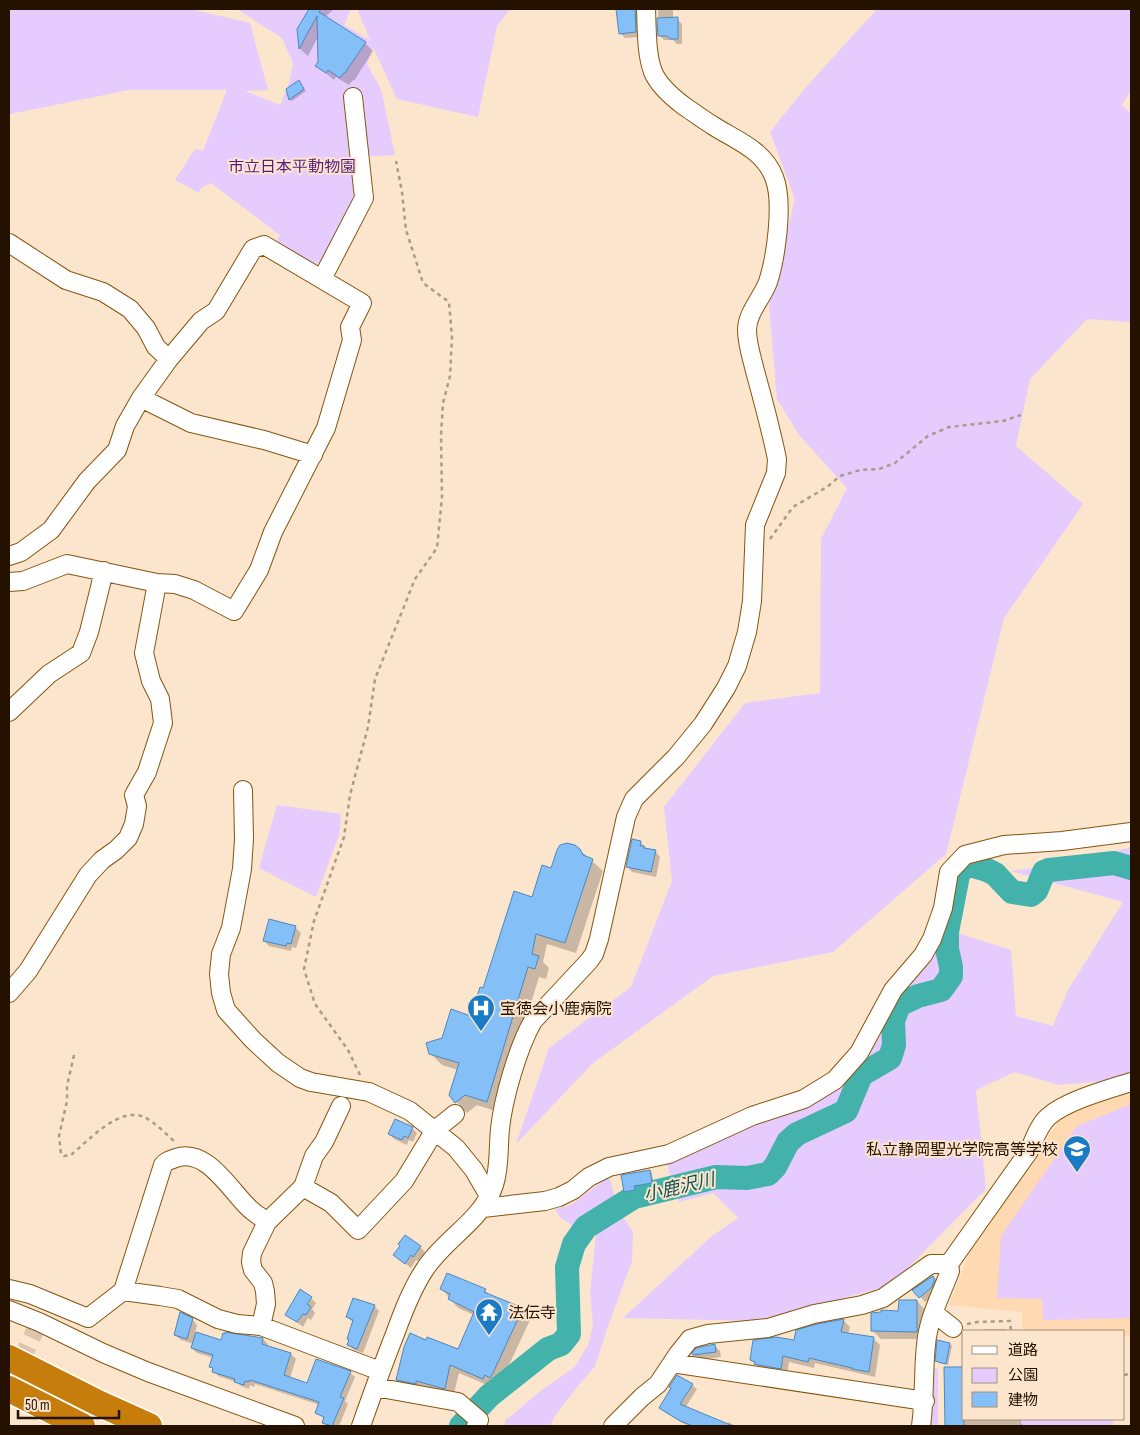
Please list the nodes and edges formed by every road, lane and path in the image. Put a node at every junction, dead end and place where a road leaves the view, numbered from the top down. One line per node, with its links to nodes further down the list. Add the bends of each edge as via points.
1 (646, 9): 10 (street, via 649,53 654,74 662,87 672,98 712,126 746,144 774,178 779,215 776,244 768,282 747,329 777,459 776,473 755,525)
2 (353, 97): 5 (street, via 364,198)
3 (396, 161): 21 (path, via 406,230 423,283 449,302 452,337 450,376 443,403 438,540 437,548 414,579 375,680 344,837 314,921 304,969 315,1004 348,1050)
4 (9, 242): 6 (street, via 66,280 103,292 130,309)
5 (322, 280): 6 (street, via 264,245 253,249 216,311 201,321); 9 (street, via 362,302 350,327 352,340 326,428)
6 (169, 360): 7 (street)
7 (141, 398): 9 (street, via 191,422); 11 (street, via 125,426 117,450 87,481 51,530 21,552)
8 (1021, 415): 10 (path, via 1004,421 949,427 928,436 895,462 879,469 840,476 793,508 767,544)
9 (313, 455): 14 (street, via 273,532 259,570 234,611 194,590)
10 (753, 554): 27 (street, via 752,601 737,666 703,724 676,758 634,799 626,817 597,946 588,961 533,1021 526,1034 505,1098 497,1175)
11 (9, 556)
12 (104, 571): 13 (street, via 67,564 23,581); 14 (street); 15 (street, via 81,653 49,674)
13 (9, 582)
14 (157, 583): 18 (street, via 144,653 151,681 160,699 163,723 147,772 134,795 137,806 134,824 128,838 88,876 28,971)
15 (9, 712)
16 (243, 790): 21 (street, via 242,870 219,974 226,1010 271,1057 300,1078)
17 (1131, 832): 27 (street, via 1062,842 1004,845 965,855 949,872 943,908 932,939 923,955 893,990 859,1053 835,1080 804,1099 752,1116 669,1154 608,1168 559,1197 545,1201)
18 (9, 993)
19 (74, 1054): 25 (path, via 59,1136 61,1154 71,1155 116,1119 135,1115 146,1118)
20 (1131, 1082): 29 (street, via 1065,1106 1047,1117 1029,1151)
21 (369, 1092): 24 (street, via 410,1111)
22 (341, 1106): 26 (street, via 314,1156)
23 (455, 1114): 24 (street)
24 (435, 1130): 26 (street, via 404,1182 358,1230 331,1203); 27 (street, via 474,1170)
25 (192, 1156): 28 (street, via 217,1172 248,1207); 31 (street, via 166,1161 163,1166)
26 (303, 1187): 28 (street)
27 (486, 1202): 39 (street, via 434,1256 424,1271)
28 (267, 1222): 34 (street, via 251,1262 265,1291)
29 (949, 1264): 33 (street, via 950,1271); 38 (street, via 931,1264 882,1298 862,1305 814,1314 768,1328 690,1339)
30 (9, 1289): 31 (street, via 30,1294 88,1318)
31 (123, 1291): 34 (street, via 178,1299 218,1320)
32 (9, 1310): 45 (street, via 130,1364)
33 (934, 1313): 35 (street); 41 (street, via 926,1344)
34 (261, 1326): 39 (street)
35 (953, 1328): 36 (path, via 977,1322 1010,1321)
36 (1011, 1330)
37 (9, 1358): 44 (highway)
38 (672, 1363): 41 (street); 47 (street, via 658,1384)
39 (377, 1379): 42 (street, via 458,1402); 46 (street)
40 (9, 1389): 43 (highway)
41 (925, 1401): 48 (street)
42 (478, 1423)
43 (82, 1426)
44 (149, 1426)
45 (295, 1426)
46 (361, 1426)
47 (613, 1426)
48 (921, 1426)

